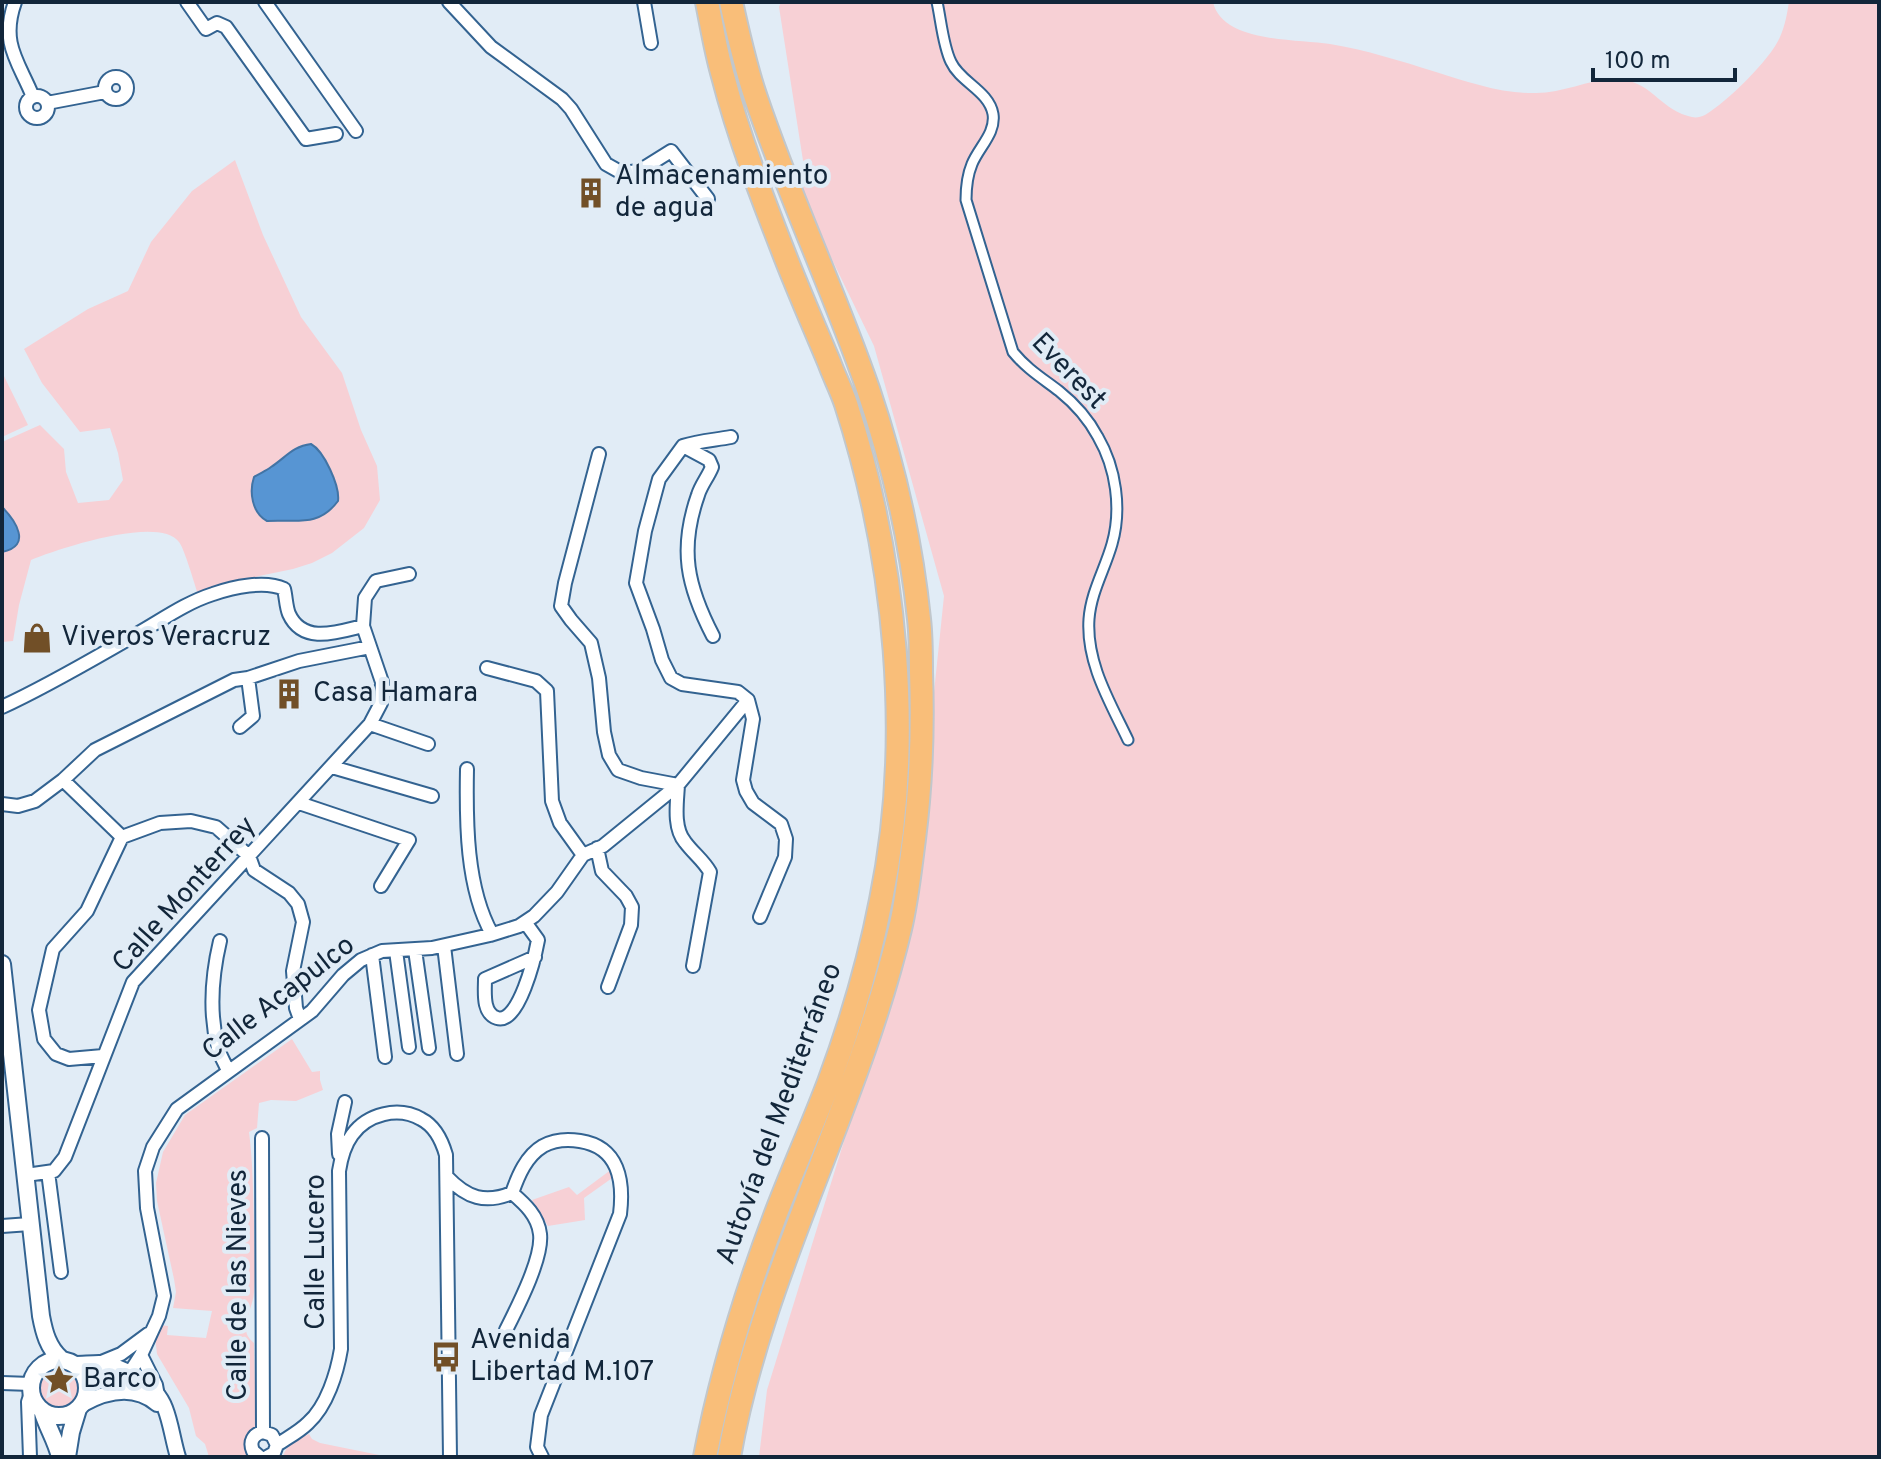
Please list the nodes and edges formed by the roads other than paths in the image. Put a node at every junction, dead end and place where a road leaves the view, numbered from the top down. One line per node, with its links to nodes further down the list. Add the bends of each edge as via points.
1 (15, 2): 11 (street, via 5,41)
2 (187, 2): 14 (street, via 206,29 217,23 226,27 306,139)
3 (265, 2): 13 (street)
4 (449, 2): 15 (street, via 491,47 562,99 606,164 622,173 639,171 671,151)
5 (644, 2): 9 (street)
6 (707, 2): 95 (highway, Autovía del Mediterráneo, via 740,133 846,402 874,509 893,627 897,741 894,815 864,977 740,1316)
7 (731, 2): 96 (highway, Autovía del Mediterráneo, via 759,108 868,391 904,519 920,621 922,736 910,872 883,991 766,1316)
8 (937, 2): 29 (street, Everest, via 950,60 993,113 991,131 967,180 966,200 1013,352 1082,414 1099,437 1115,483 1116,525 1095,588 1089,636 1100,681)
9 (651, 43)
10 (105, 92): 12 (street)
11 (33, 97): 12 (street); 12 (street, via 27,109 34,117 44,116)
12 (47, 103)
13 (356, 131)
14 (336, 134)
15 (708, 199)
16 (731, 437): 17 (street)
17 (683, 446): 21 (street, via 712,467 688,527 687,551 698,608); 25 (street, via 659,479 636,583 671,678 738,692)
18 (599, 454): 34 (street, via 561,606 591,643 604,732 618,770)
19 (409, 574): 20 (street, via 376,581 365,598)
20 (363, 626): 22 (street, Calle Monterrey); 26 (street, via 315,635 295,623 287,612 284,589 275,585 215,593)
21 (713, 636)
22 (370, 647): 24 (street); 27 (street, Calle Monterrey, via 382,682 381,703)
23 (487, 668): 40 (street, via 536,681 547,691 552,801 560,823)
24 (248, 678): 28 (street, via 253,716); 33 (street, via 234,680 95,750)
25 (748, 700): 34 (street, Calle Acapulco); 43 (street, via 753,719 743,780 746,791 781,824 786,839 785,857)
26 (2, 707)
27 (370, 724): 30 (street); 31 (street, Calle Monterrey)
28 (240, 727)
29 (1128, 740)
30 (428, 744)
31 (332, 767): 35 (street); 36 (street, Calle Monterrey)
32 (467, 769): 45 (street, via 476,893)
33 (63, 780): 37 (street, via 35,801); 38 (street)
34 (678, 785): 39 (street, Calle Acapulco); 53 (street, via 682,839 710,872)
35 (432, 796)
36 (299, 803): 41 (street, Calle Monterrey); 42 (street, via 409,840)
37 (2, 804)
38 (122, 837): 41 (street, via 160,823 191,821 216,827); 60 (street, via 87,911 53,949 39,1010 44,1039 56,1054 69,1059)
39 (597, 848): 40 (street, Calle Acapulco); 54 (street, via 602,871 632,907 631,925)
40 (583, 855): 44 (street, Calle Acapulco, via 557,892)
41 (249, 856): 55 (street, via 254,870 298,904 303,922 293,971); 60 (street, Calle Monterrey, via 133,982)
42 (381, 886)
43 (760, 917)
44 (525, 922): 45 (street, Calle Acapulco); 51 (street, via 538,940)
45 (492, 934): 47 (street, Calle Acapulco)
46 (220, 941): 62 (street, via 213,971 214,1021)
47 (444, 946): 48 (street, Calle Acapulco); 59 (street)
48 (415, 950): 49 (street, Calle Acapulco); 58 (street)
49 (396, 951): 50 (street, Calle Acapulco); 57 (street)
50 (372, 955): 55 (street, Calle Acapulco, via 343,975); 61 (street)
51 (535, 957): 51 (street, via 510,1015 494,1017 486,1004 485,979)
52 (2, 964): 56 (main road)
53 (693, 966)
54 (608, 987)
55 (300, 1019): 62 (street, Calle Acapulco)
56 (5, 1021): 67 (main road)
57 (409, 1047)
58 (429, 1048)
59 (457, 1054)
60 (103, 1056): 66 (street, Calle Monterrey, via 65,1157)
61 (385, 1057)
62 (228, 1071): 75 (street, Calle Acapulco, via 177,1109 145,1171 164,1296)
63 (345, 1102): 65 (street, via 338,1134)
64 (262, 1138): 87 (street, Calle de las Nieves)
65 (339, 1171): 68 (street, Calle Lucero, via 346,1145 361,1125 397,1113 422,1119 442,1140); 88 (street, Calle Lucero, via 338,1365 310,1422)
66 (48, 1172): 67 (street); 72 (street)
67 (26, 1175): 71 (main road)
68 (447, 1177): 69 (street, via 480,1198); 93 (street, Calle Lucero)
69 (512, 1193): 74 (street, via 528,1207 541,1236); 94 (street, via 528,1160 542,1147 574,1140 602,1148 612,1158 622,1194 620,1214 541,1415 537,1447)
70 (3, 1223): 71 (street)
71 (30, 1224): 73 (main road)
72 (61, 1272)
73 (42, 1321): 77 (main road, via 54,1353); 80 (main road)
74 (506, 1330)
75 (151, 1332): 76 (street, Calle Acapulco); 78 (street)
76 (141, 1355): 79 (street, Calle Acapulco); 83 (street)
77 (68, 1362): 78 (street); 80 (main road, via 49,1361); 84 (main road, via 80,1368 87,1382)
78 (98, 1363): 79 (street)
79 (129, 1373): 82 (street, Calle Acapulco); 83 (street)
80 (34, 1382): 81 (street); 85 (main road, via 37,1406); 89 (street, via 28,1402)
81 (2, 1383)
82 (113, 1392): 84 (street); 86 (street, via 150,1398)
83 (158, 1396): 86 (street)
84 (81, 1406): 85 (main road, via 63,1416); 91 (main road)
85 (47, 1416): 89 (street, via 34,1437); 90 (main road)
86 (168, 1423): 92 (street)
87 (263, 1432): 88 (street, via 272,1435); 88 (street, Calle de las Nieves, via 251,1443 253,1451)
88 (266, 1455)
89 (32, 1457)
90 (60, 1457)
91 (67, 1457)
92 (178, 1457)
93 (450, 1457)
94 (542, 1457)
95 (705, 1457)
96 (729, 1457)

